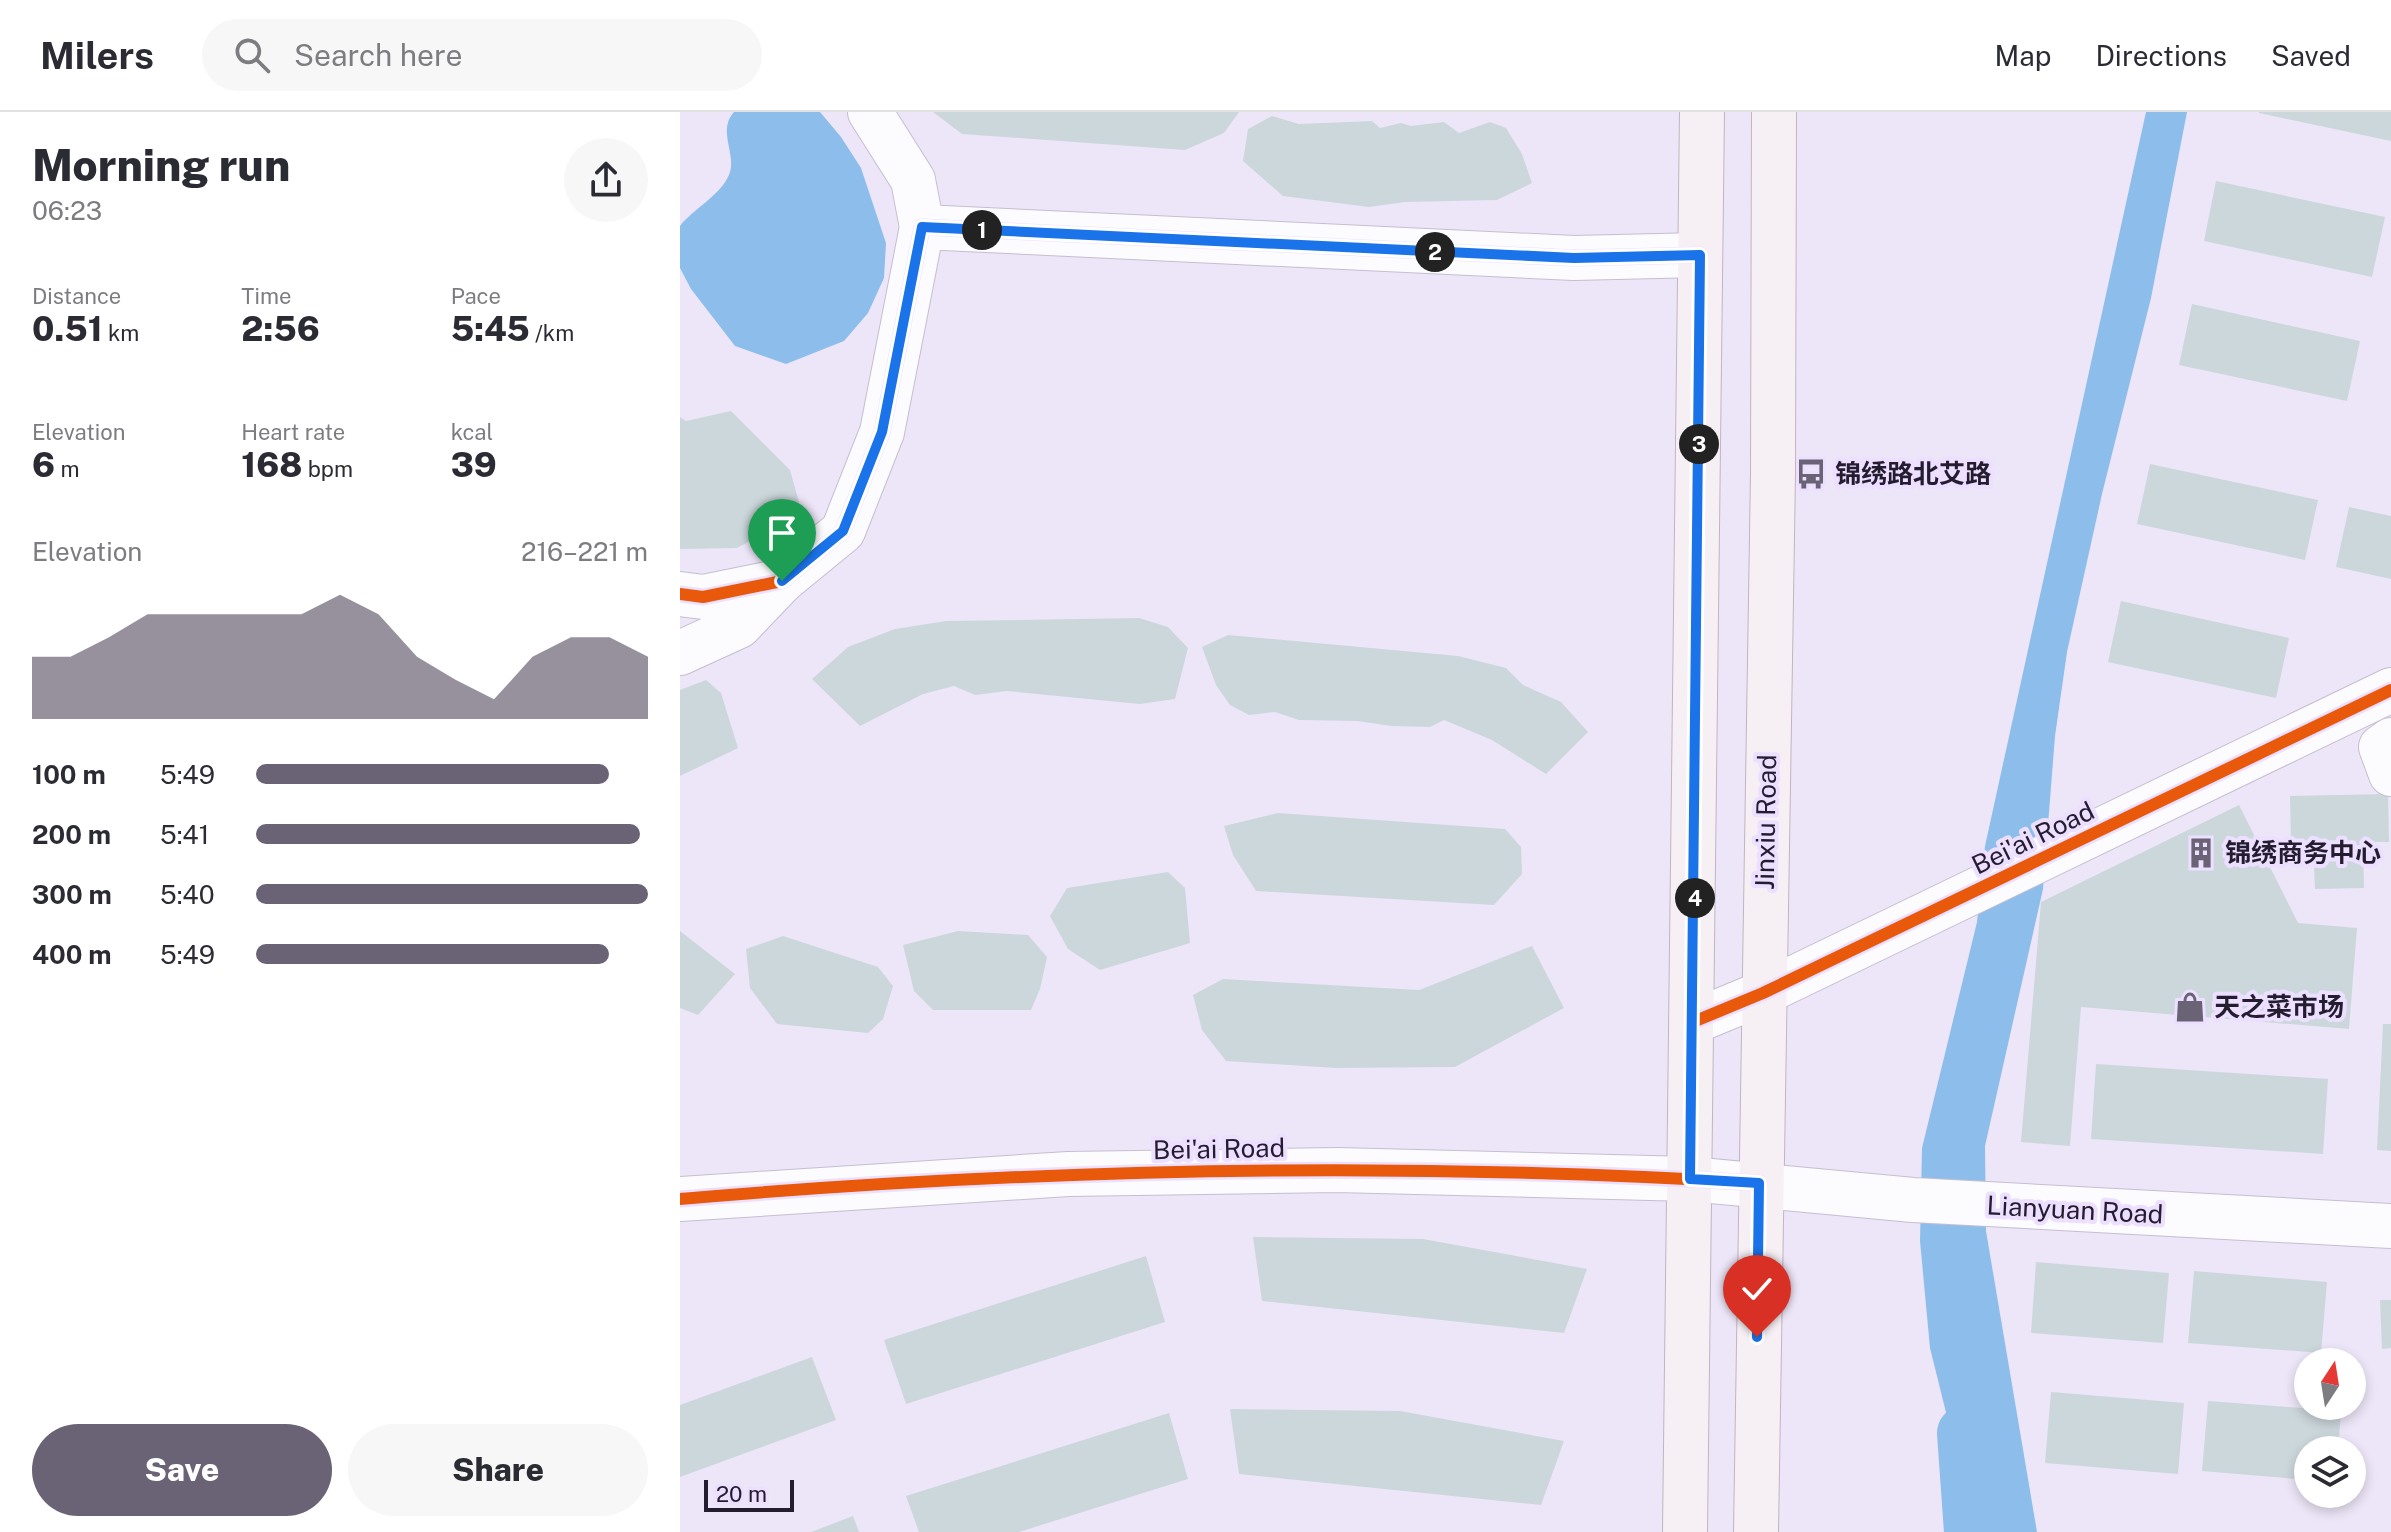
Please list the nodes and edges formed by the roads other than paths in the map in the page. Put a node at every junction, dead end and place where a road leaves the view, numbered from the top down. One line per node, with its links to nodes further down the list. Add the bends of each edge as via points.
1 (870, 112): 4 (street, via 913,180)
2 (1702, 112): 5 (main road)
3 (1774, 112): 12 (main road, Jinxiu Road)
4 (922, 227): 5 (street, via 1574,258); 6 (street, via 882,432 843,531)
5 (1700, 255): 13 (main road)
6 (782, 581): 7 (street, via 703,597); 8 (street, via 739,626)
7 (680, 594)
8 (680, 653)
9 (2391, 690): 12 (street, Bei'ai Road)
10 (2391, 740): 11 (street, via 2381,747)
11 (2391, 774)
12 (1763, 993): 13 (street, Bei'ai Road); 15 (main road, Jinxiu Road)
13 (1693, 1022): 14 (main road)
14 (1690, 1179): 15 (street, Bei'ai Road); 16 (street, Bei'ai Road, via 1214,1169 923,1181); 18 (main road)
15 (1759, 1183): 17 (street, Lianyuan Road, via 1913,1200); 19 (main road, Jinxiu Road)
16 (680, 1199)
17 (2391, 1226)
18 (1685, 1532)
19 (1756, 1532)

